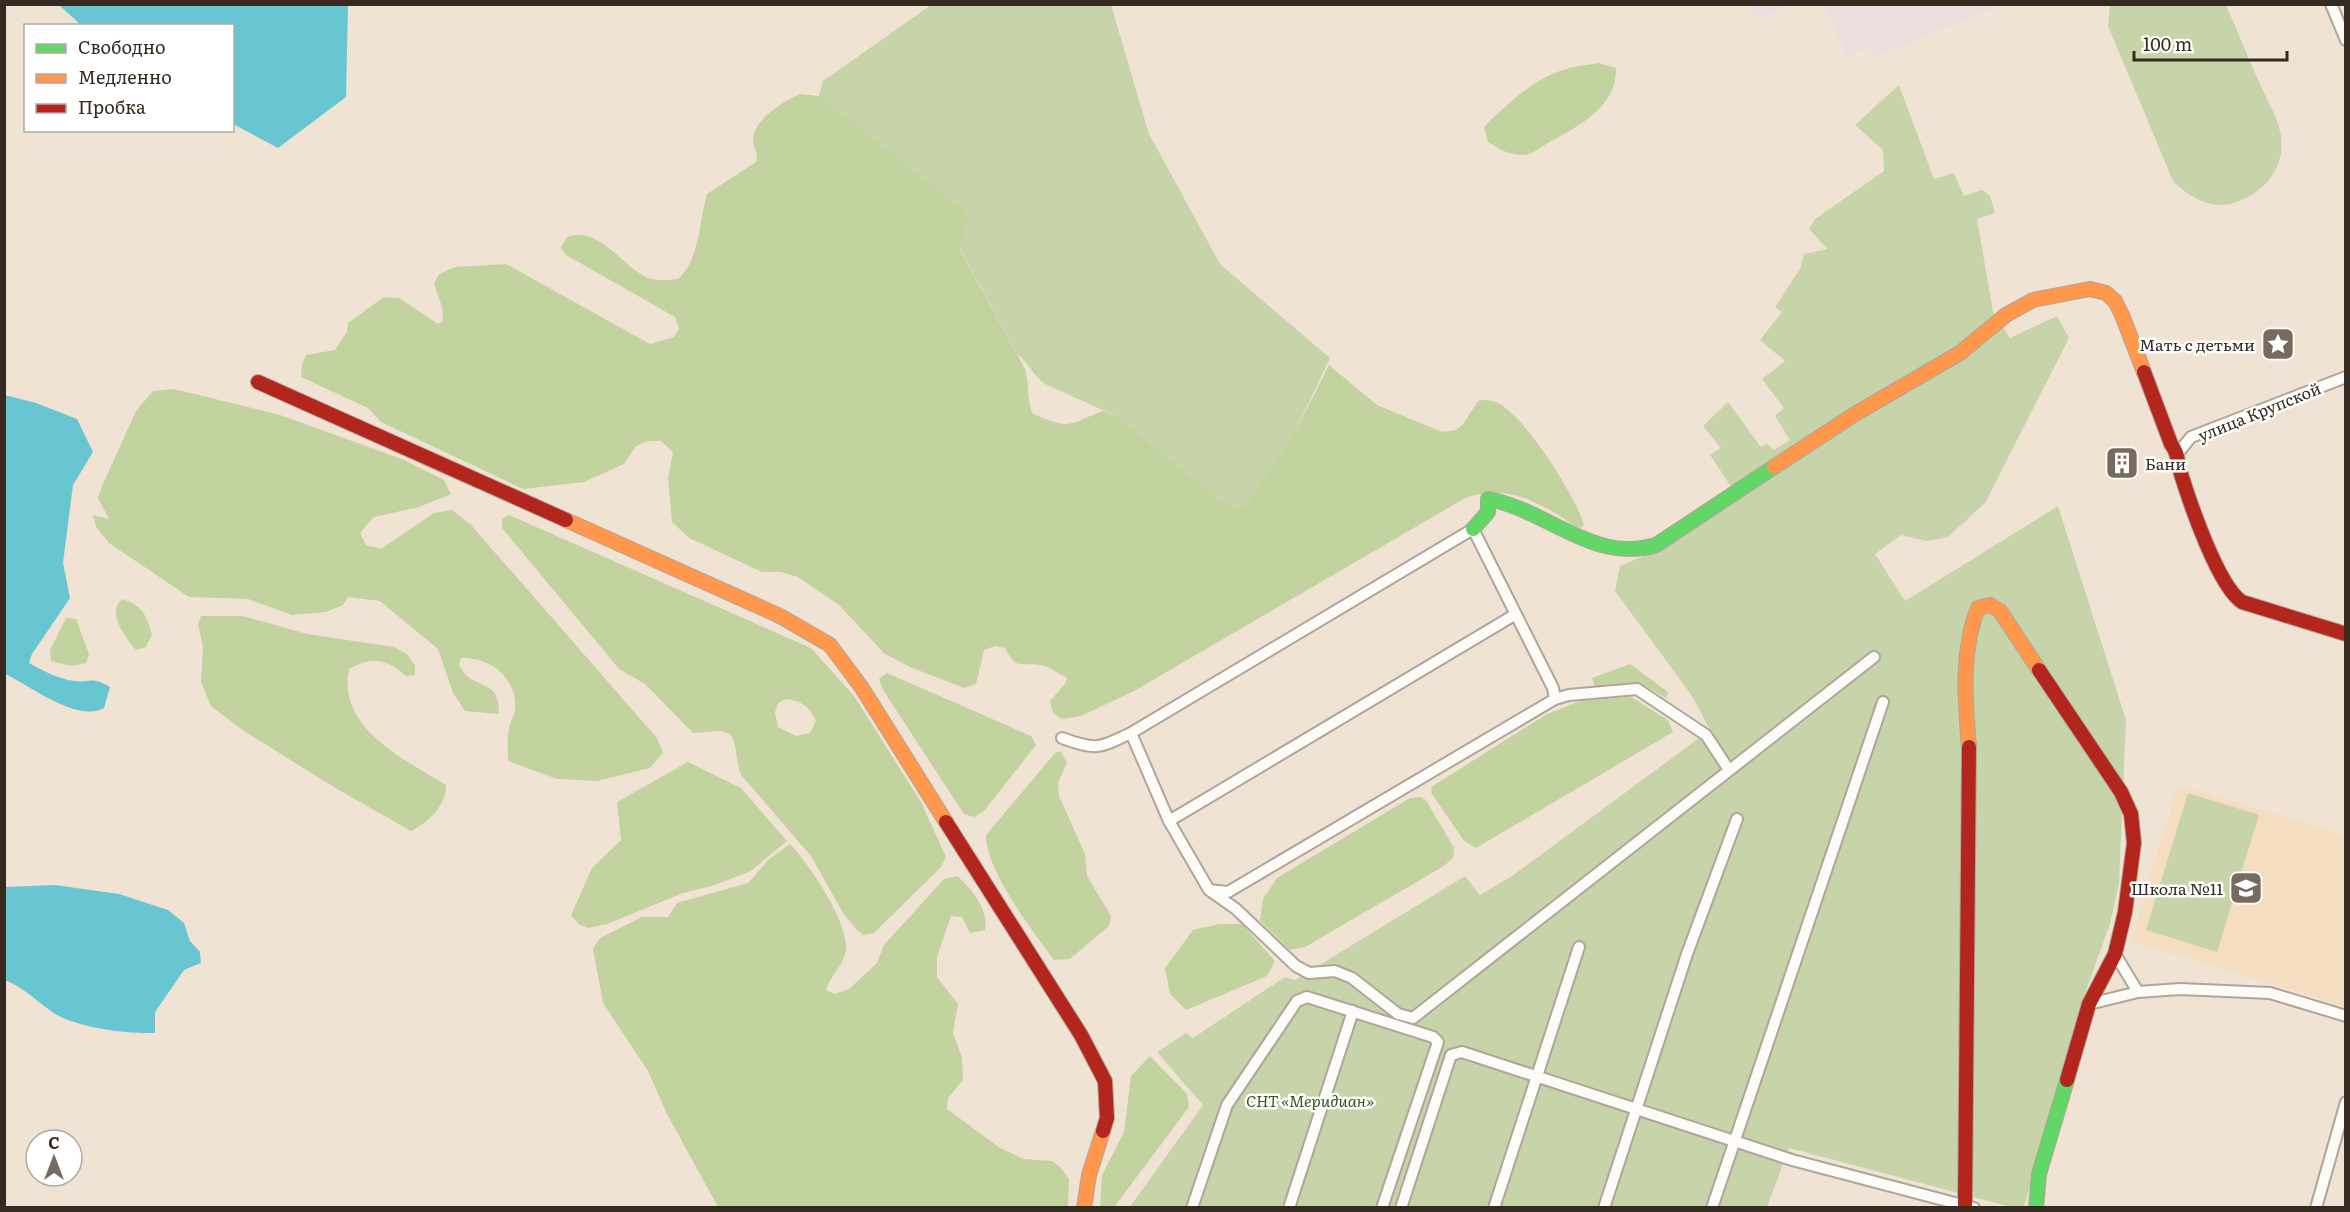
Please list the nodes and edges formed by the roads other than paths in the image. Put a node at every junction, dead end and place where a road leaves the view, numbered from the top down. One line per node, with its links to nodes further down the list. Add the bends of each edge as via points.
1 (2331, 4): 2 (street)
2 (2346, 40)
3 (2346, 377): 5 (street, улица Крупской, via 2191,438)
4 (258, 382): 29 (street, via 780,616 830,645 862,688 1081,1035 1105,1081 1107,1118 1089,1175)
5 (2178, 453): 6 (street, via 2115,302 2106,293 2090,289 2034,300 2006,315 1960,353 1854,414 1656,545 1633,551 1601,547 1534,511 1508,501 1488,499 1488,512); 8 (street, via 2181,475 2221,576 2233,596)
6 (1473, 529): 7 (street); 12 (street)
7 (1515, 614): 10 (street); 16 (street)
8 (2346, 634)
9 (1874, 657): 14 (street)
10 (1555, 699): 14 (street, via 1637,689 1706,735); 17 (street, via 1228,892)
11 (1882, 702): 27 (street)
12 (1131, 733): 13 (street, via 1098,748); 16 (street)
13 (1062, 738)
14 (1729, 770): 17 (street, via 1413,1018 1398,1014 1352,978 1335,970 1309,973 1296,966 1236,909)
15 (1737, 819): 26 (street, via 1687,954)
16 (1169, 821): 17 (street)
17 (1209, 890)
18 (1579, 947): 24 (street)
19 (2115, 954): 20 (street); 21 (street); 28 (street, via 2134,843 2131,814 2111,776 2000,611 1990,606 1978,608 1971,621 1966,705)
20 (2138, 992): 21 (street); 23 (street, via 2180,989 2270,993)
21 (2089, 1004): 37 (street, via 2039,1174)
22 (1353, 1011): 30 (street, via 1313,997 1297,1001 1227,1105); 31 (street); 32 (street, via 1438,1042)
23 (2346, 1016)
24 (1538, 1076): 26 (street); 33 (street, via 1462,1052 1451,1055); 34 (street)
25 (2346, 1102): 38 (street)
26 (1637, 1109): 27 (street); 35 (street)
27 (1735, 1141): 28 (street, via 1792,1160); 36 (street)
28 (1969, 1206)
29 (1084, 1208)
30 (1192, 1208)
31 (1289, 1208)
32 (1382, 1208)
33 (1401, 1208)
34 (1494, 1208)
35 (1604, 1208)
36 (1712, 1208)
37 (2036, 1208)
38 (2316, 1208)

